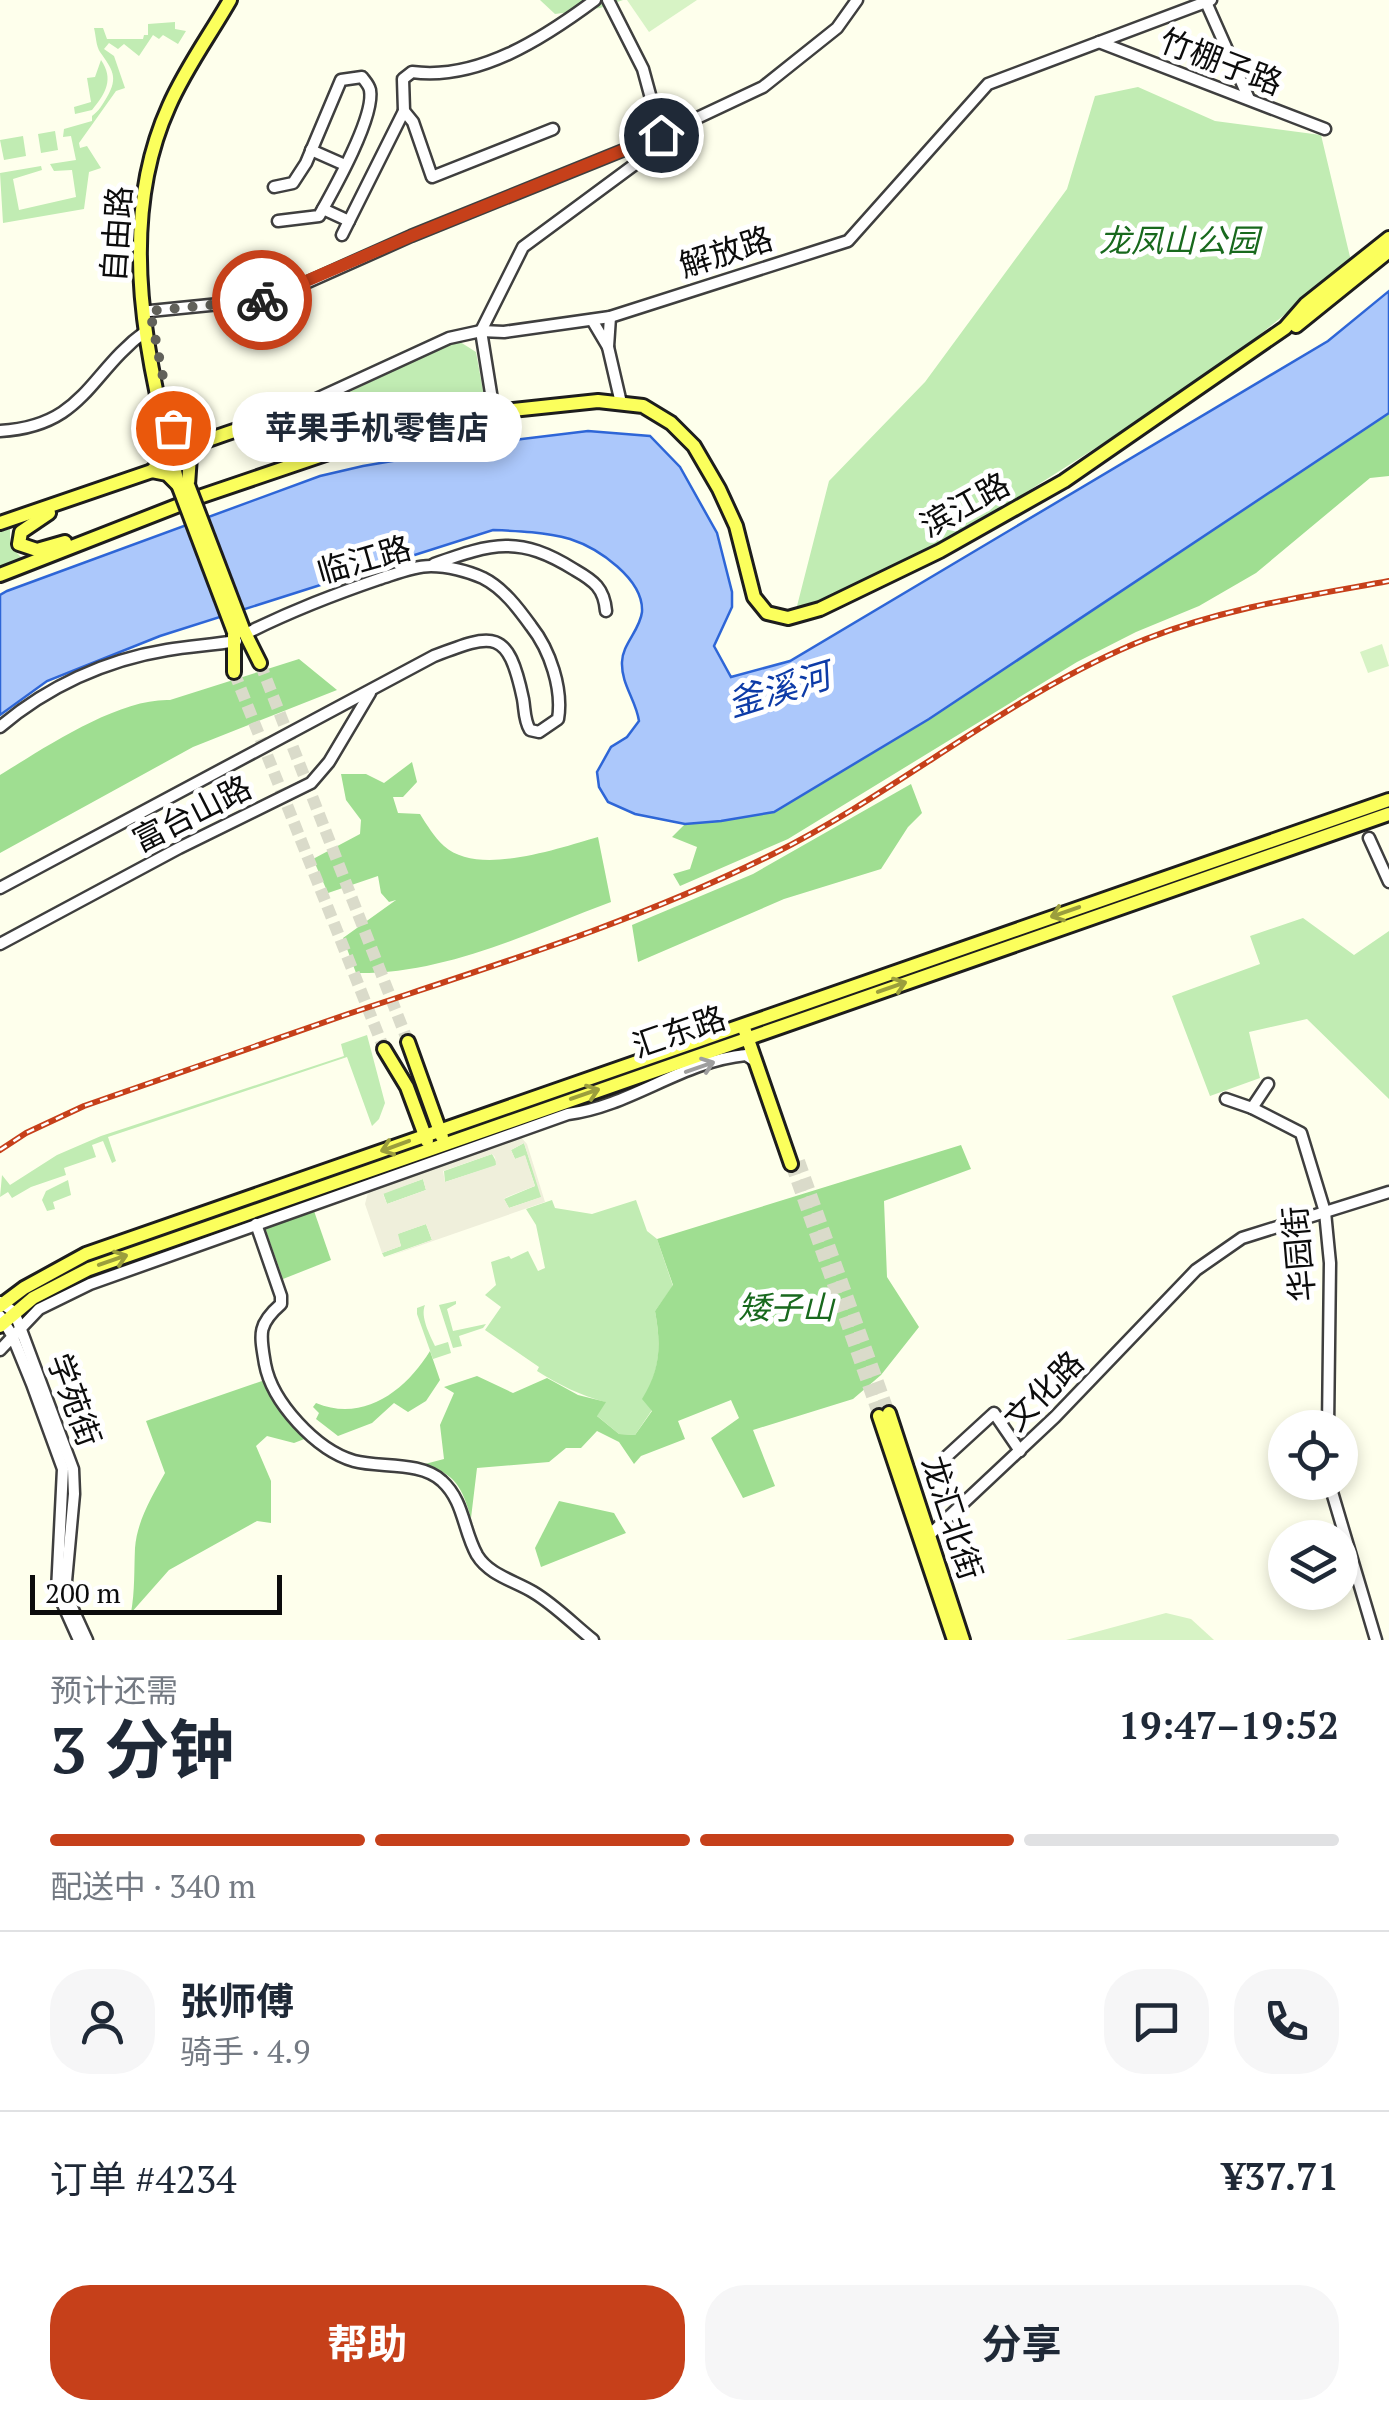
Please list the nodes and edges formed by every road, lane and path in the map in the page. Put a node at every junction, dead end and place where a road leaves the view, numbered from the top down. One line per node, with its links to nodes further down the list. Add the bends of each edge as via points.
1 (230, 0): 28 (main road, 自由路, via 170,103 153,150 139,264)
2 (239, 0): 25 (main road, 自由路, via 164,138 147,253)
3 (595, 0): 11 (street, via 561,26 475,68 435,76 412,72 404,79)
4 (608, 0): 14 (street, via 643,69)
5 (857, 0): 14 (street, via 837,28 763,87)
6 (1208, 1): 7 (street, 解放路); 8 (street)
7 (1099, 42): 9 (street, 竹棚子路); 26 (street, 解放路, via 988,84 848,241)
8 (1235, 70): 9 (street); 10 (street)
9 (1216, 87): 10 (street, 竹棚子路)
10 (1249, 100): 13 (street, 竹棚子路)
11 (404, 111): 12 (street, via 432,177); 19 (street)
12 (553, 129)
13 (1324, 129)
14 (661, 135): 25 (street, via 270,298); 29 (street, via 661,146 523,247)
15 (311, 150): 16 (street); 16 (street, via 341,80 362,77 370,87 369,110); 17 (street, via 293,183)
16 (345, 166): 18 (street)
17 (274, 187)
18 (323, 209): 19 (street); 20 (street, via 319,216)
19 (349, 220): 21 (street)
20 (278, 221)
21 (342, 235)
22 (1389, 238): 32 (main road, 滨江路, via 1284,328 1064,481 940,551 788,618 767,613 754,597 736,526 694,446 657,414)
23 (1389, 251): 30 (main road, 滨江路)
24 (1389, 261): 30 (main road)
25 (150, 311): 36 (main road, 自由路)
26 (610, 317): 27 (street, 解放路); 31 (street)
27 (592, 320): 29 (street, 解放路); 31 (street)
28 (146, 331): 35 (street, via 58,416); 36 (main road, 自由路)
29 (481, 331): 33 (street); 34 (street, 解放路, via 449,338)
30 (1289, 332): 32 (main road, 滨江路, via 1068,485 943,556 822,616 788,625 764,618 748,600 730,529 690,452 667,428)
31 (608, 347): 32 (street)
32 (621, 402): 33 (main road, 滨江路)
33 (494, 412): 38 (main road, 滨江路)
34 (258, 422): 37 (main road, 解放路); 38 (main road, via 312,412 337,415 334,439)
35 (0, 431)
36 (170, 433): 37 (main road); 39 (main road); 40 (main road, 自由路)
37 (196, 444): 40 (main road)
38 (284, 467): 43 (main road, 滨江路)
39 (152, 471): 40 (main road); 41 (main road)
40 (184, 486): 47 (main road, 自由路, bridge)
41 (70, 500): 42 (main road); 43 (main road, via 21,532 19,544 37,550)
42 (0, 523)
43 (96, 537): 45 (main road, 滨江路)
44 (428, 566): 46 (street, via 488,546 523,545 596,583); 47 (street, 临江路, via 318,600); 50 (street, 临江路, via 484,578 514,603 548,655 558,719 539,732 530,730 515,671 505,648 492,639 434,656)
45 (0, 575)
46 (606, 611)
47 (239, 634): 48 (main road, 自由路); 49 (main road); 51 (street, 临江路, via 79,675)
48 (260, 662)
49 (234, 672)
50 (370, 692): 56 (street); 57 (street, 富台山路, via 311,783)
51 (0, 727)
52 (1389, 800): 58 (main road, 汇东路, one-way to 58)
53 (1389, 814): 58 (main road, 汇东路, one-way to 53)
54 (1369, 838): 55 (street)
55 (1389, 882)
56 (0, 888)
57 (0, 944)
58 (748, 1029): 59 (main road); 59 (main road, via 795,1162); 63 (main road, 汇东路)
59 (755, 1061): 67 (street, one-way to 59, via 724,1059 746,1055)
60 (1268, 1084): 62 (street)
61 (1226, 1099): 62 (street, 华园街)
62 (1252, 1108): 66 (street, 华园街, via 1300,1133)
63 (442, 1137): 64 (main road, 汇东路); 64 (main road, via 408,1044 402,1056 385,1053 407,1087)
64 (427, 1142): 68 (main road, 汇东路, via 86,1254 54,1270)
65 (1389, 1192): 66 (street)
66 (1325, 1212): 70 (street, 华园街); 72 (street, 文化路, via 1242,1238 1196,1270)
67 (256, 1224): 68 (street); 78 (street, via 281,1296 261,1334 269,1384 294,1420 350,1460 439,1477 458,1498 478,1557)
68 (6, 1317): 69 (street); 76 (street, 学苑街, via 62,1469 57,1590); 77 (street, 学苑街, via 73,1470 64,1592)
69 (0, 1350)
70 (1328, 1410)
71 (884, 1415): 75 (main road, 龙汇北街)
72 (1020, 1450): 73 (street, via 994,1412); 75 (street, 文化路)
73 (946, 1457)
74 (1333, 1500): 81 (street)
75 (926, 1540): 79 (main road, 龙汇北街); 80 (main road, 龙汇北街)
76 (79, 1640)
77 (87, 1640)
78 (593, 1640)
79 (954, 1640)
80 (964, 1640)
81 (1376, 1640)

